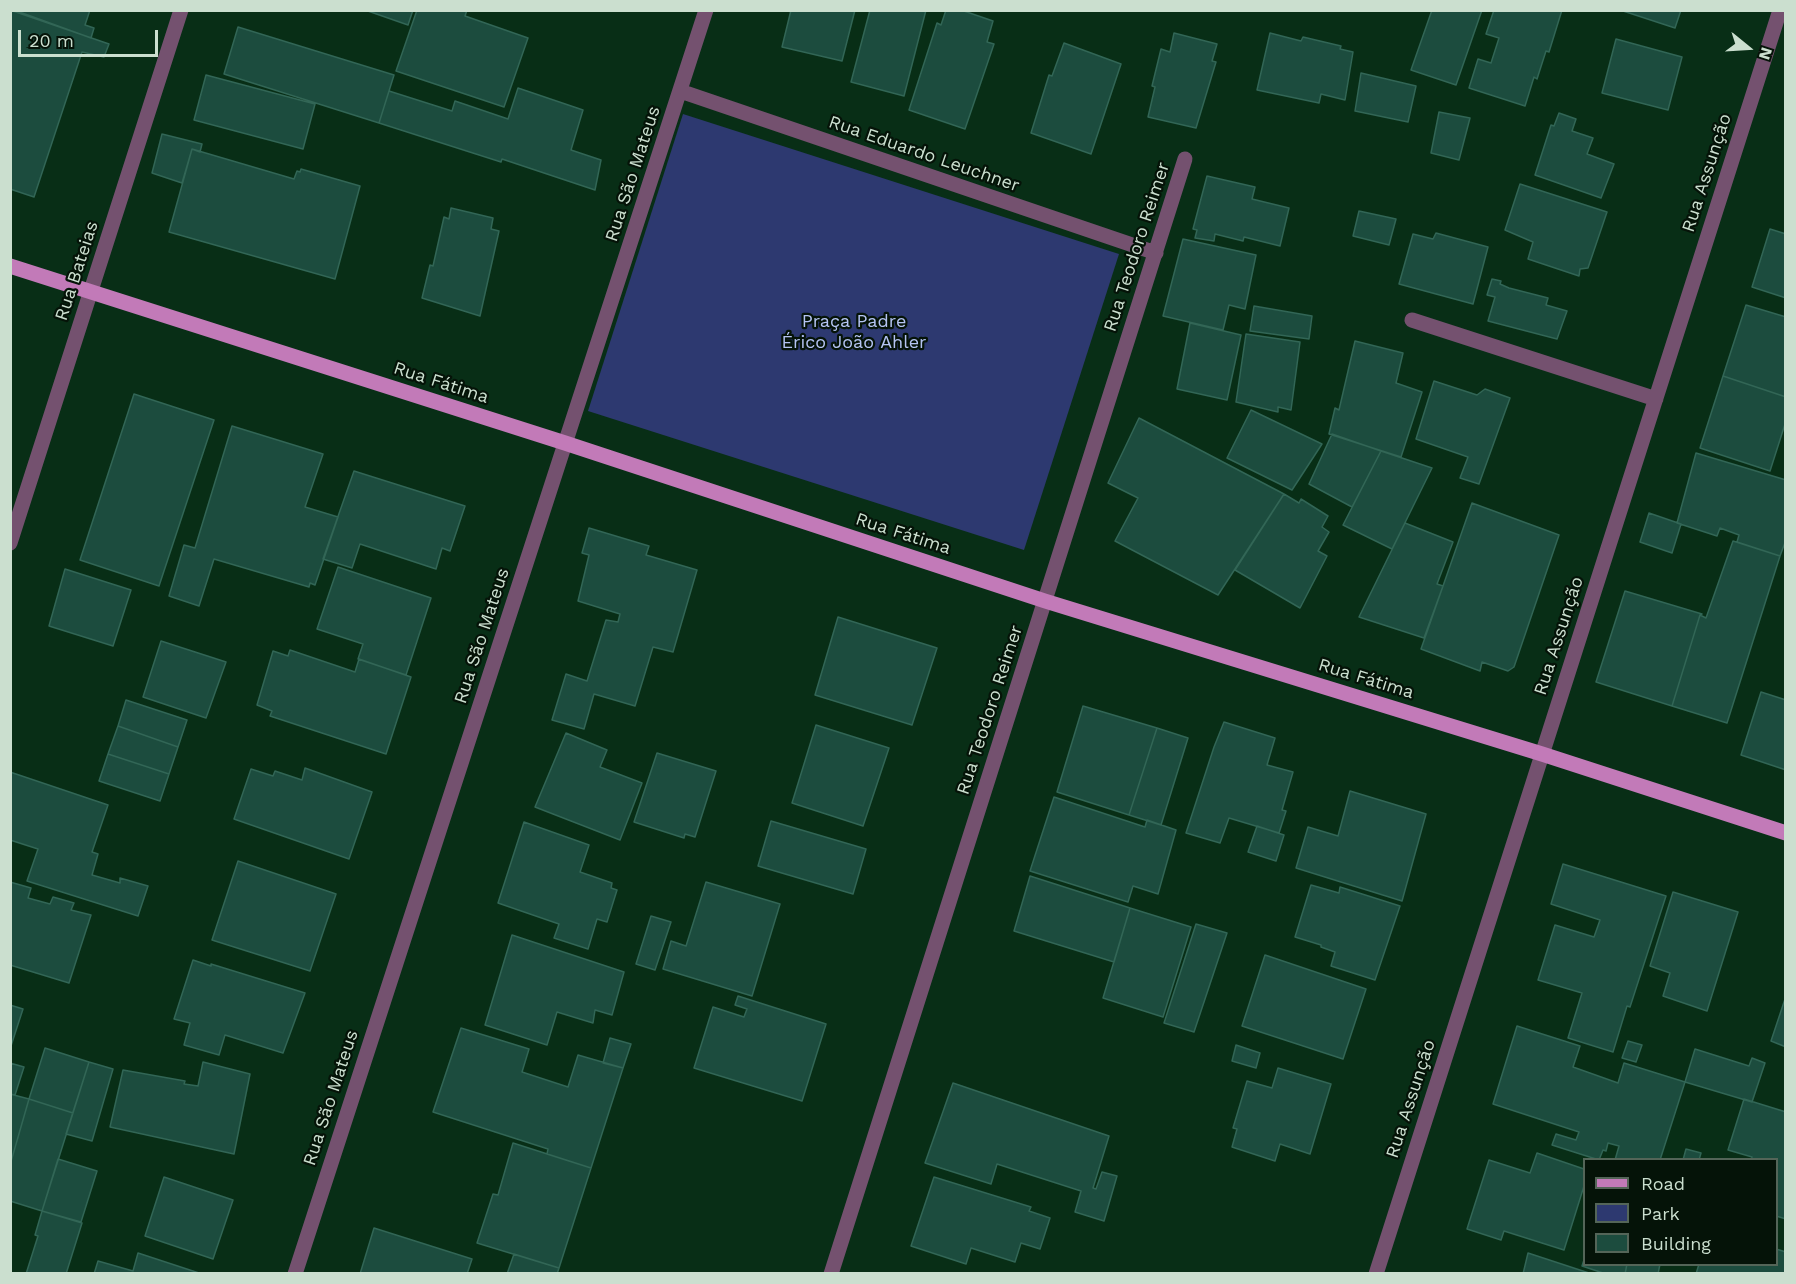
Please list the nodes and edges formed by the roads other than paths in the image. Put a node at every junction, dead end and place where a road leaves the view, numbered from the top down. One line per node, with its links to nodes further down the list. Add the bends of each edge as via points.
1 (181, 10): 8 (street, Rua Bateias)
2 (706, 10): 4 (street, Rua São Mateus)
3 (1780, 10): 10 (street, Rua Assunção)
4 (680, 92): 6 (street, Rua Eduardo Leuchner); 11 (street, Rua São Mateus)
5 (1185, 159): 6 (street, Rua Teodoro Reimer)
6 (1156, 253): 13 (street, Rua Teodoro Reimer)
7 (10, 266): 8 (main road, Rua Fátima)
8 (91, 291): 11 (main road, Rua Fátima); 12 (street, Rua Bateias)
9 (1412, 321): 10 (street)
10 (1656, 399): 14 (street, Rua Assunção)
11 (565, 443): 13 (main road, Rua Fátima); 16 (street, Rua São Mateus)
12 (10, 543)
13 (1045, 601): 14 (main road, Rua Fátima); 17 (street, Rua Teodoro Reimer)
14 (1542, 754): 15 (main road, Rua Fátima); 18 (street, Rua Assunção)
15 (1785, 833)
16 (295, 1274)
17 (831, 1274)
18 (1376, 1274)

